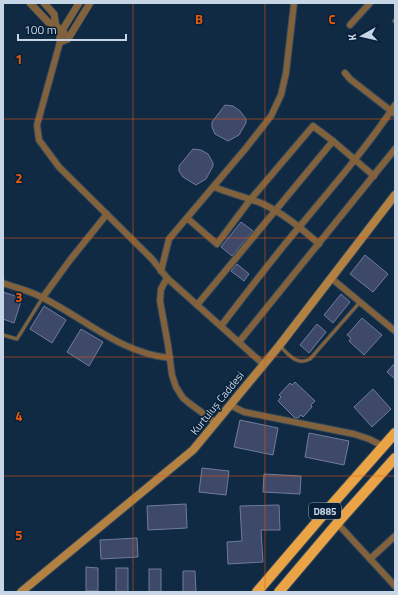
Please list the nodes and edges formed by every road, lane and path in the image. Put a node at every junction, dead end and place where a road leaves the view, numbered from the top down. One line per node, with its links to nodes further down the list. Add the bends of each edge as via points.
1 (30, 3): 8 (street, via 48,22)
2 (44, 3): 8 (street, via 54,14)
3 (79, 3): 8 (street)
4 (90, 3): 9 (street)
5 (294, 3): 18 (street, via 281,95 271,116)
6 (370, 3): 7 (street)
7 (350, 25)
8 (59, 28): 9 (street); 10 (street)
9 (68, 39): 10 (street)
10 (60, 42): 22 (street, via 37,125 39,140 59,167)
11 (345, 73): 13 (street)
12 (395, 105): 13 (street)
13 (393, 113): 16 (street)
14 (333, 141): 16 (street); 20 (street, via 313,126); 21 (street)
15 (395, 150): 17 (street)
16 (355, 160): 17 (street); 24 (street)
17 (374, 176): 25 (street)
18 (214, 187): 20 (street); 23 (street)
19 (395, 195): 28 (main road, Kurtuluş Caddesi)
20 (250, 200): 21 (street); 23 (street, via 216,244)
21 (275, 211): 24 (street); 32 (street)
22 (106, 214): 26 (street); 30 (street)
23 (187, 218): 26 (street, via 169,239)
24 (299, 227): 25 (street); 33 (street)
25 (319, 244): 36 (street)
26 (161, 271): 27 (street)
27 (167, 278): 32 (street); 38 (street, via 161,289 160,301)
28 (331, 278): 31 (street); 37 (main road, Kurtuluş Caddesi)
29 (3, 283): 30 (street)
30 (43, 297): 35 (lane, via 17,339); 38 (street, via 132,349)
31 (360, 302): 34 (street); 37 (lane, via 307,361 295,360)
32 (197, 305): 33 (street)
33 (221, 326): 36 (street)
34 (395, 332)
35 (3, 335)
36 (239, 342): 39 (street)
37 (279, 346): 39 (main road, Kurtuluş Caddesi)
38 (170, 358): 41 (street, via 172,375 179,392 189,403)
39 (264, 364): 40 (main road, Kurtuluş Caddesi)
40 (230, 405): 41 (main road, Kurtuluş Caddesi); 43 (street, via 244,412 354,434)
41 (216, 422): 49 (main road, Kurtuluş Caddesi, via 193,450)
42 (395, 433): 43 (highway, D885)
43 (383, 446): 50 (highway, D885)
44 (395, 458): 45 (highway, D885)
45 (337, 523): 47 (street); 51 (highway, D885)
46 (395, 536): 47 (street)
47 (370, 559): 48 (street)
48 (395, 586)
49 (21, 592)
50 (257, 592)
51 (279, 592)

